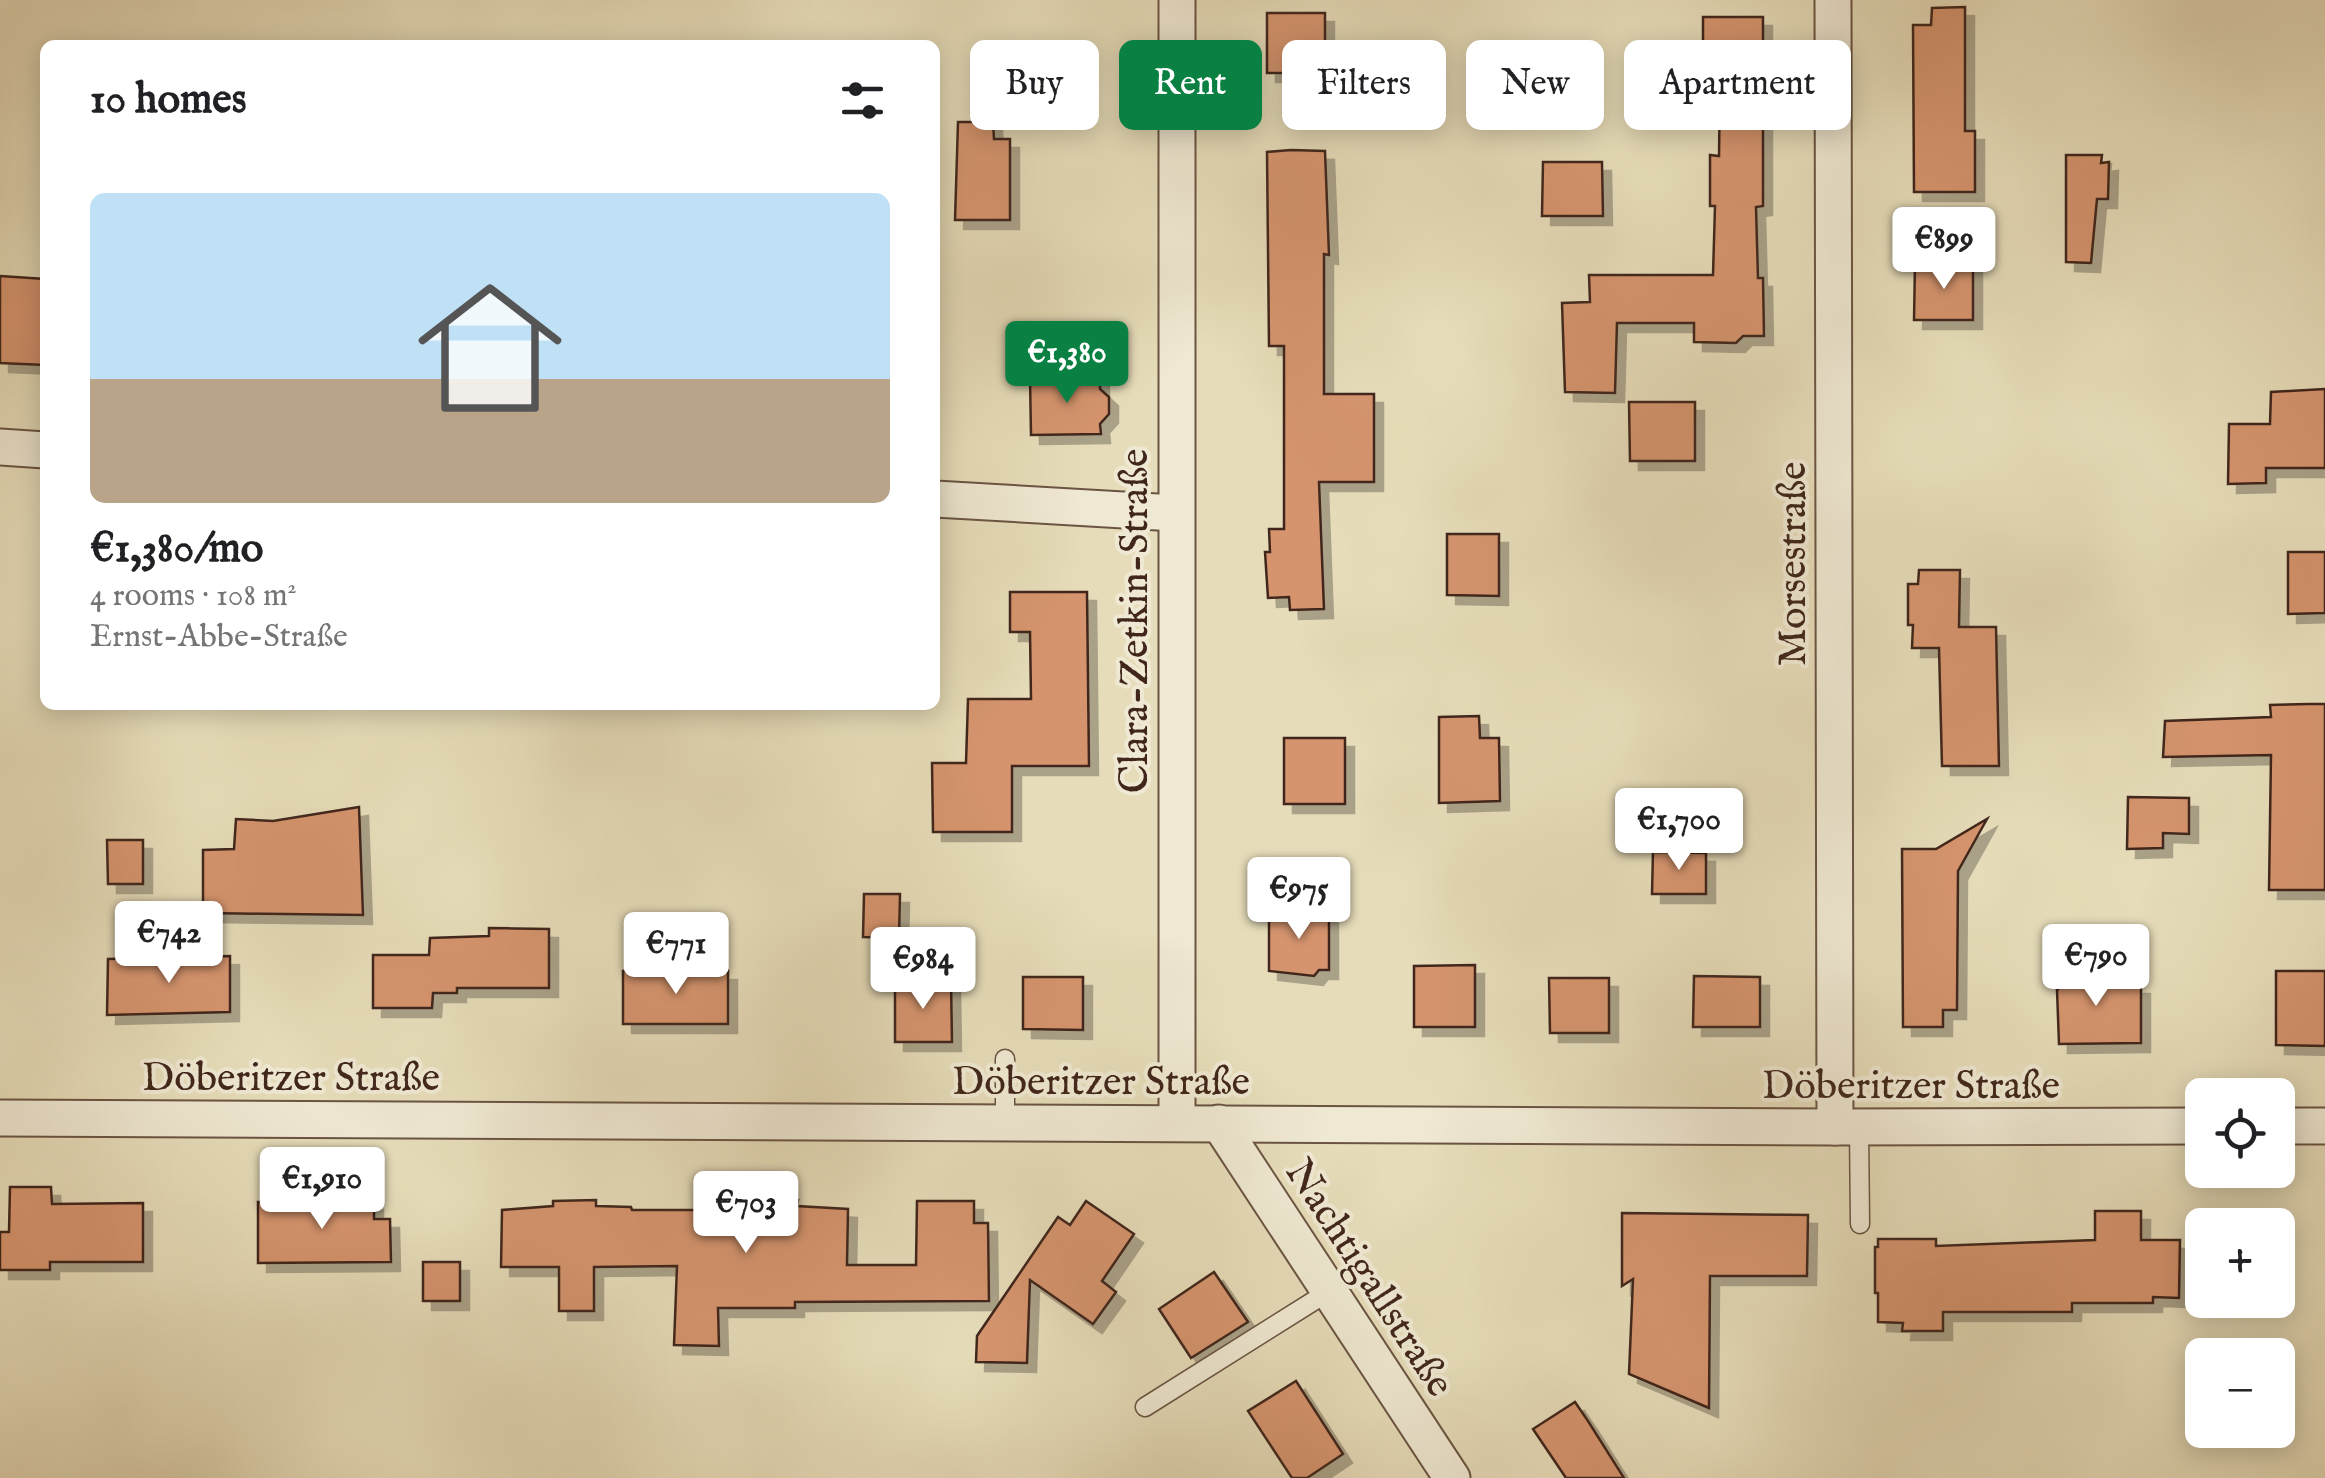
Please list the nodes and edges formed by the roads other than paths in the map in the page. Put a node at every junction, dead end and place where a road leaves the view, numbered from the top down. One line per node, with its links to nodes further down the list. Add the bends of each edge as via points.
1 (1177, 0): 6 (street, Clara-Zetkin-Straße)
2 (1833, 0): 15 (street, Morsestraße)
3 (0, 447): 4 (street)
4 (40, 450)
5 (940, 499): 6 (street)
6 (1175, 512): 10 (street, Clara-Zetkin-Straße)
7 (1005, 1059): 9 (lane)
8 (0, 1118): 9 (street, Döberitzer Straße)
9 (1005, 1122): 10 (street, Döberitzer Straße)
10 (1177, 1122): 11 (street, Döberitzer Straße)
11 (1219, 1122): 15 (street, Döberitzer Straße); 17 (street, Nachtigallstraße)
12 (2185, 1126): 15 (street, Döberitzer Straße)
13 (2295, 1126): 14 (street)
14 (2325, 1126)
15 (1847, 1128): 16 (lane)
16 (1860, 1224)
17 (1328, 1292): 18 (lane); 19 (street, Nachtigallstraße)
18 (1145, 1406)
19 (1452, 1478)

